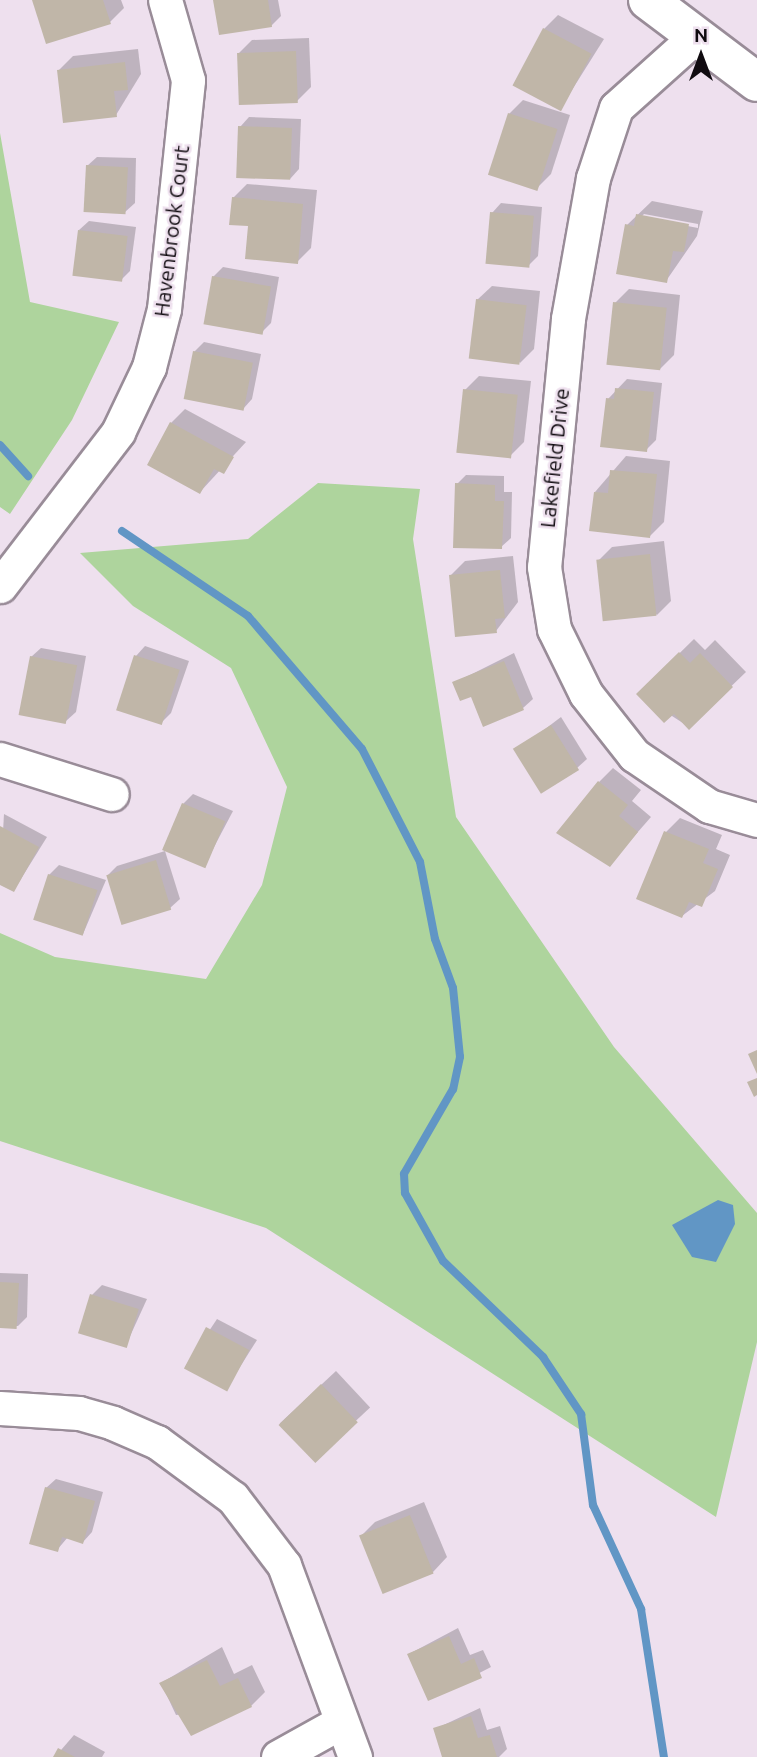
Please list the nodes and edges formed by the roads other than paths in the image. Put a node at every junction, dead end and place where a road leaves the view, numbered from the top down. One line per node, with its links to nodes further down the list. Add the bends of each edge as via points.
1 (165, 0): 5 (street, Havenbrook Court, via 188,80 164,309 149,367 118,432)
2 (648, 0): 3 (main road)
3 (695, 37): 4 (main road); 8 (street, Lakefield Drive, via 616,108 593,178 568,319 544,568 554,629 586,694 634,755 709,806)
4 (757, 82)
5 (0, 586)
6 (0, 760): 7 (street)
7 (112, 794)
8 (757, 820)
9 (0, 1408): 10 (street, via 79,1413 113,1423 157,1442 233,1499 284,1565)
10 (341, 1722): 11 (street); 12 (street)
11 (278, 1757)
12 (355, 1757)

